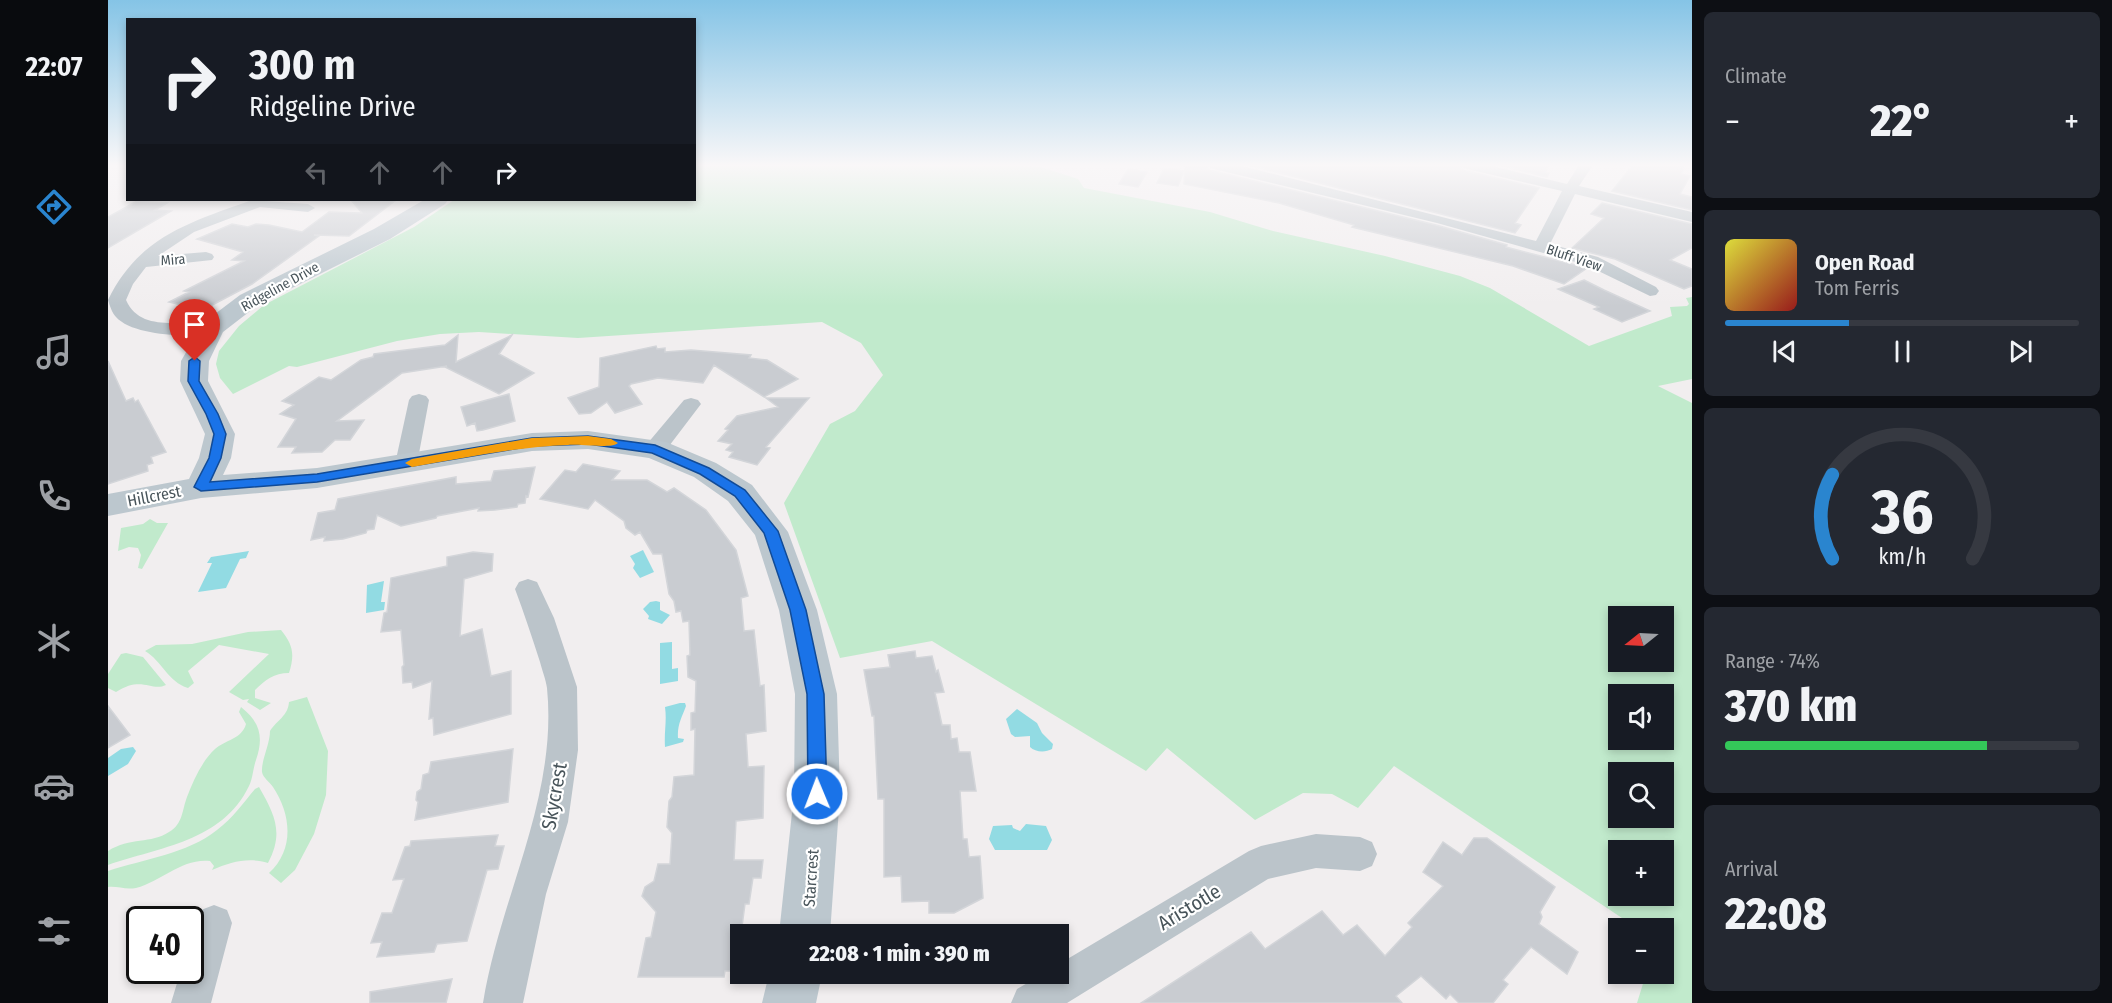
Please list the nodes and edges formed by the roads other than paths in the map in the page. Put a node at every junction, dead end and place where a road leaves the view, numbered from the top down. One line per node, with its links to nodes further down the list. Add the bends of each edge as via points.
1 (216, 212): 7 (street)
2 (228, 212): 7 (street)
3 (419, 212): 15 (street, Ridgeline Drive, via 249,300)
4 (1407, 212): 9 (street, Bluff View)
5 (1559, 212): 9 (street)
6 (1670, 212): 8 (street)
7 (221, 214): 11 (street, via 172,237)
8 (1692, 217)
9 (1541, 246): 14 (street, Bluff View, via 1592,261)
10 (206, 257): 11 (street, Mira)
11 (141, 262): 12 (street)
12 (129, 277): 13 (street); 15 (street, via 117,300 123,314 161,328)
13 (108, 278)
14 (1650, 291)
15 (212, 328): 20 (street, Ridgeline Drive, via 195,361 194,381 220,434 215,458)
16 (419, 400): 19 (street)
17 (691, 404): 18 (street)
18 (655, 449): 19 (street, Starcrest, via 588,440 532,442); 25 (street, Starcrest, via 705,471 740,493 771,531 798,610 816,694 817,794)
19 (406, 464): 20 (street, Starcrest, via 317,478)
20 (201, 487): 21 (street, Hillcrest)
21 (108, 505)
22 (528, 589): 28 (street, Skycrest, via 562,687 562,750 551,822 528,894)
23 (1360, 854): 30 (street, Aristotle, via 1316,851 1261,863)
24 (214, 922): 27 (street)
25 (806, 924)
26 (794, 984): 29 (street)
27 (191, 1003)
28 (503, 1003)
29 (789, 1003)
30 (1031, 1003)

